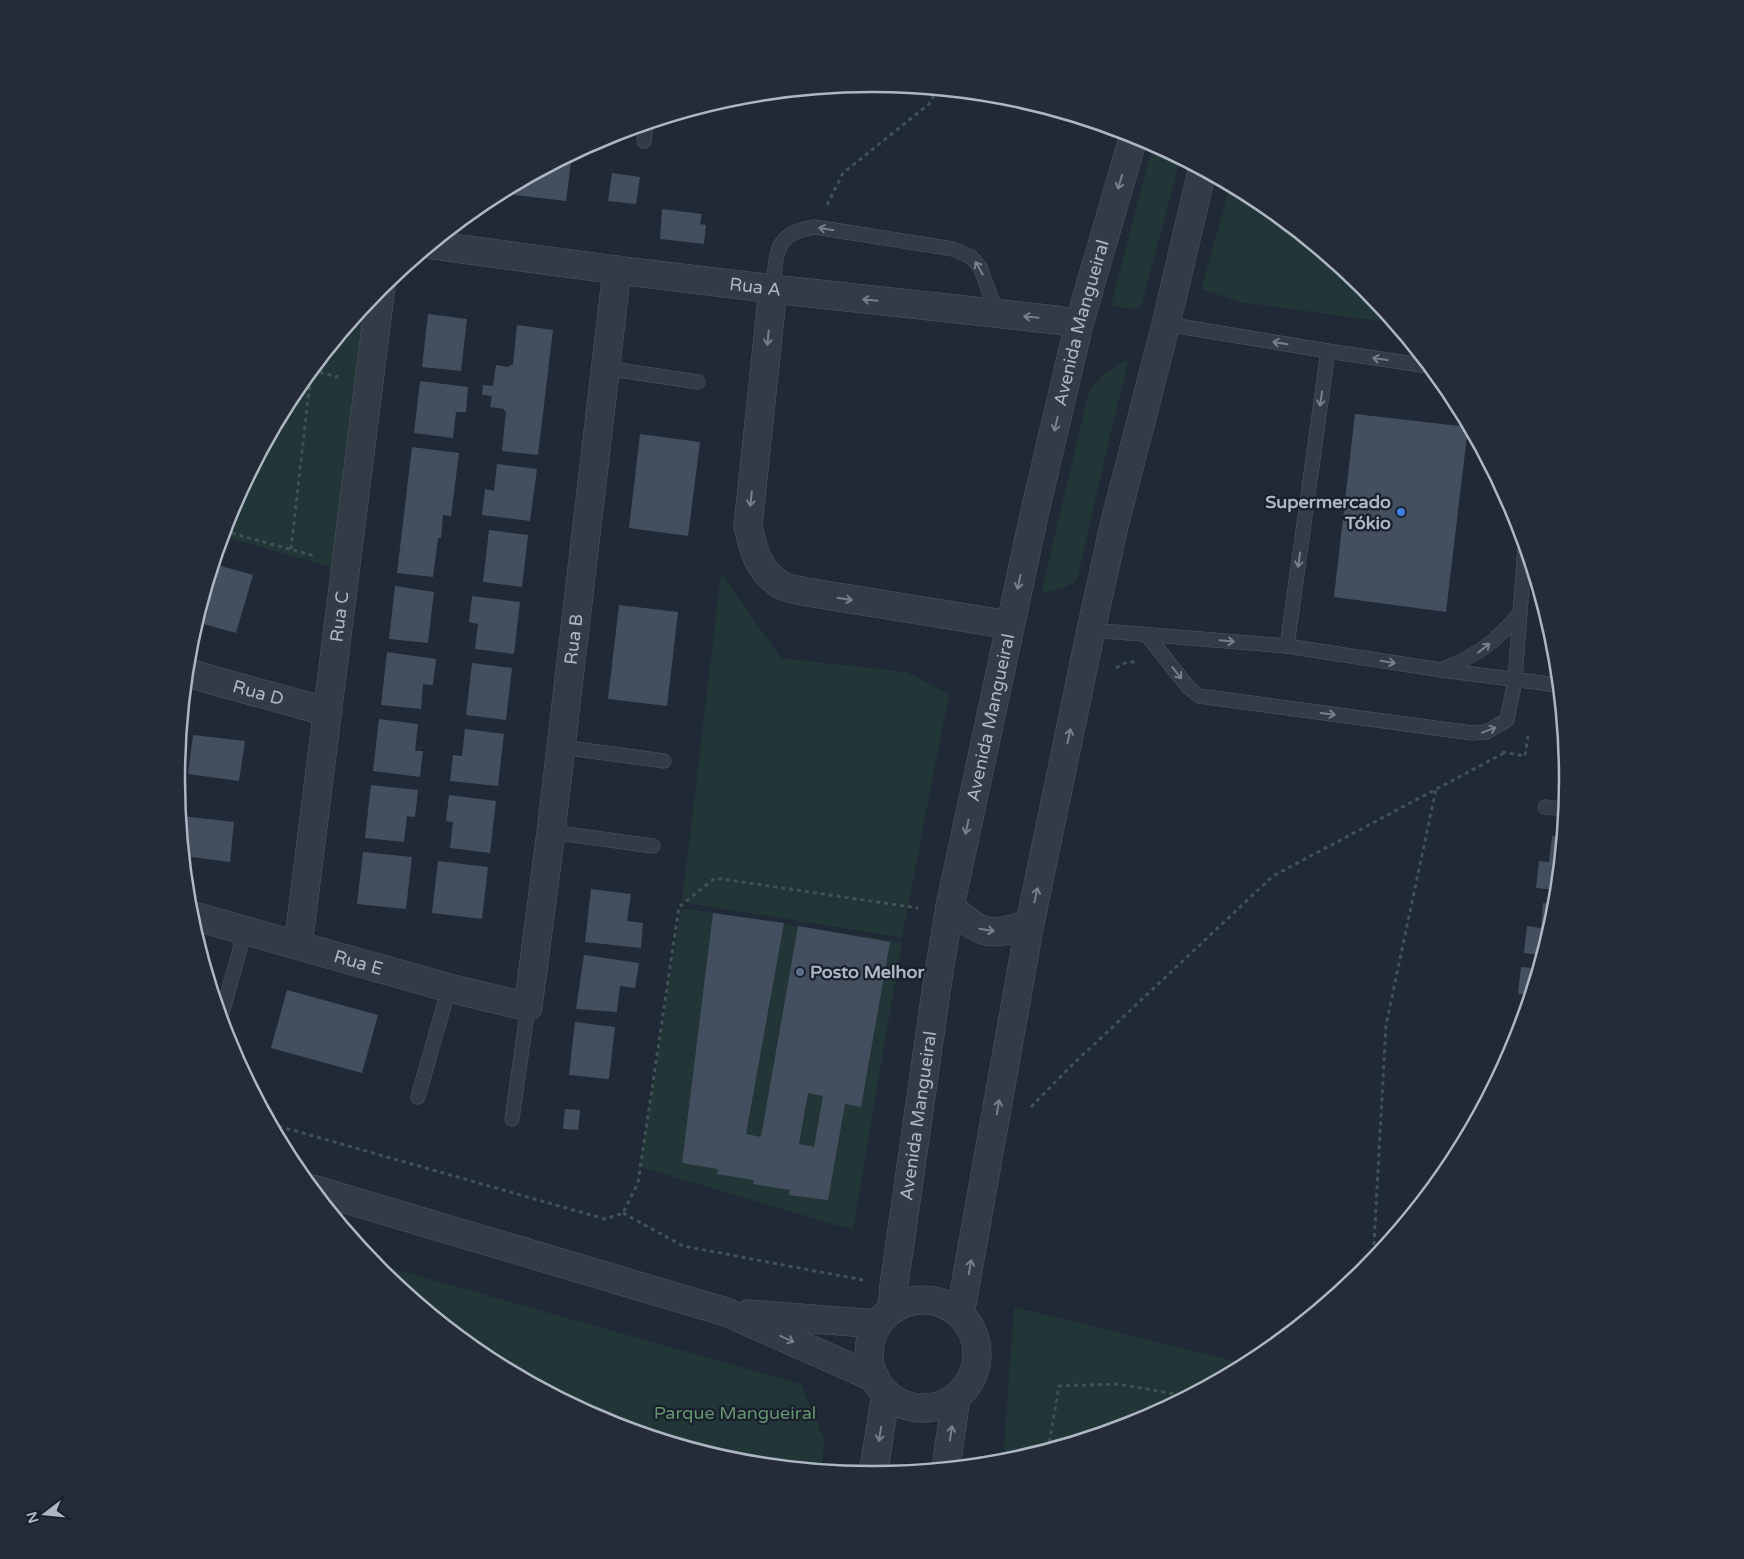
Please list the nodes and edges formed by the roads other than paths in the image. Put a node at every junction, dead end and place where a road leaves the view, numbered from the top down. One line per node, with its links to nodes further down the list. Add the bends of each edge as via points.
1 (645, 131): 2 (lane)
2 (644, 141)
3 (1132, 144): 10 (street, Avenida Mangueiral, one-way to 10)
4 (1201, 177): 11 (street)
5 (440, 246): 6 (street, Rua A)
6 (617, 270): 7 (street, Rua A); 14 (street, Rua B)
7 (773, 289): 9 (street, Rua A, one-way to 7); 9 (lane, one-way to 7, via 980,267 971,257 953,249 815,227 787,236 777,250); 18 (street, one-way to 18, via 748,526 754,552 766,573 782,586 807,592)
8 (379, 301): 26 (street, Rua C)
9 (997, 313): 10 (street, Rua A, one-way to 9)
10 (1079, 324): 18 (street, Avenida Mangueiral, one-way to 18)
11 (1166, 324): 12 (lane, one-way to 11); 19 (street)
12 (1328, 351): 13 (lane, one-way to 12); 21 (lane, one-way to 21)
13 (1420, 365)
14 (605, 368): 15 (lane); 27 (street, Rua B)
15 (698, 382)
16 (1524, 561): 17 (lane)
17 (1519, 614): 22 (lane, one-way to 17, via 1480,652); 24 (lane)
18 (1010, 625): 33 (street, Avenida Mangueiral, one-way to 33)
19 (1091, 630): 20 (lane); 35 (street, one-way to 19)
20 (1147, 635): 21 (lane, one-way to 21); 24 (lane, one-way to 24, via 1188,687 1199,696 1472,733 1486,732 1507,720)
21 (1287, 646): 22 (lane, one-way to 22)
22 (1441, 670): 24 (lane)
23 (193, 675): 26 (street, Rua D)
24 (1515, 680): 25 (lane)
25 (1552, 684)
26 (328, 712): 37 (street, Rua C)
27 (560, 747): 28 (lane); 31 (street, Rua B)
28 (664, 761)
29 (1545, 807): 30 (lane)
30 (1558, 808)
31 (551, 832): 32 (lane); 40 (street, Rua B)
32 (653, 846)
33 (949, 910): 35 (street, one-way to 35, via 976,929 991,932 1009,931); 44 (street, Avenida Mangueiral)
34 (199, 918): 36 (street, Rua E)
35 (1030, 924): 46 (street, one-way to 35)
36 (245, 931): 37 (street, Rua E); 39 (lane)
37 (298, 945): 38 (street, Rua E)
38 (449, 988): 40 (street, Rua E); 41 (lane)
39 (223, 1006)
40 (528, 1006): 42 (lane)
41 (418, 1097)
42 (512, 1119)
43 (323, 1192): 45 (street)
44 (888, 1306): 45 (street); 46 (street, via 926,1299 945,1304); 47 (street, via 871,1341 870,1360)
45 (726, 1312): 47 (street, one-way to 47)
46 (960, 1314): 48 (street, via 972,1330 977,1348 976,1366)
47 (881, 1386): 48 (street, via 902,1404 920,1408 939,1406); 50 (street, one-way to 50)
48 (956, 1397): 49 (street, one-way to 48)
49 (947, 1462)
50 (874, 1466)

